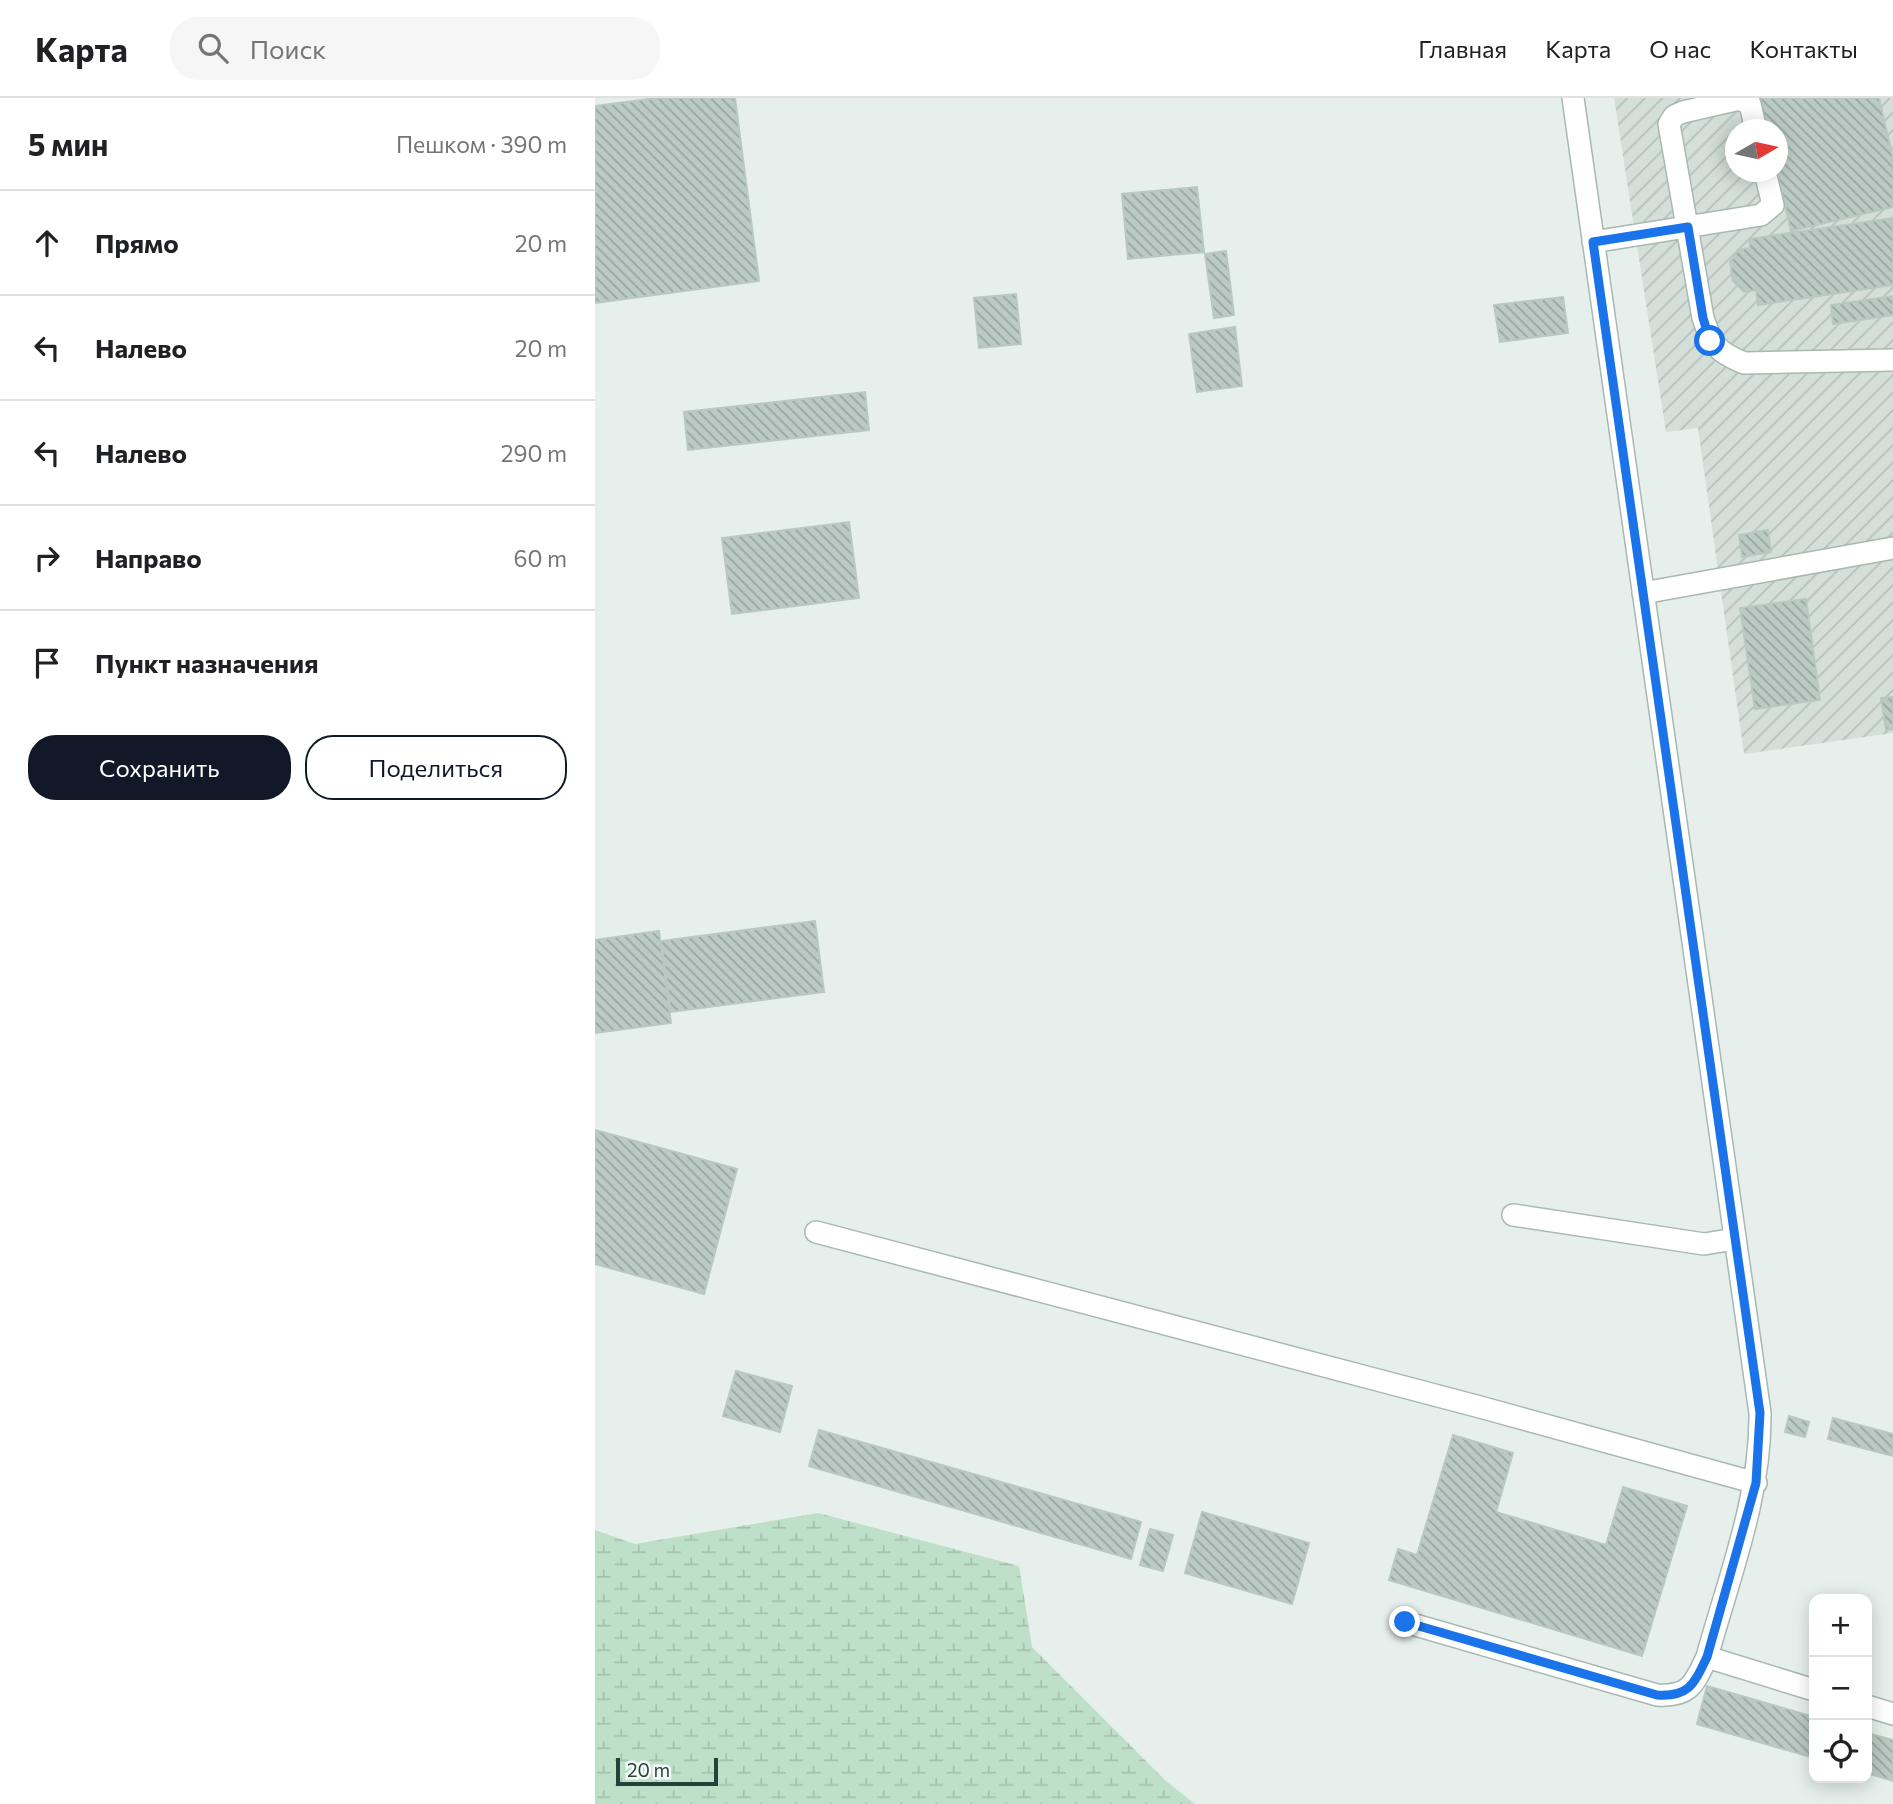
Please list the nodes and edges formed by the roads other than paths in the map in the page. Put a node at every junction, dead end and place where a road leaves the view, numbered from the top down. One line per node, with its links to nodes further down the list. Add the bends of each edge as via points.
1 (1573, 98): 5 (lane)
2 (1753, 119): 4 (lane, via 1746,100 1674,116 1669,132)
3 (1767, 182): 4 (lane, via 1773,205 1770,211)
4 (1688, 227): 5 (lane); 6 (lane, via 1703,318 1710,341 1724,355 1744,363)
5 (1593, 242): 8 (lane)
6 (1893, 360)
7 (1893, 548): 8 (lane)
8 (1643, 593): 11 (lane)
9 (1513, 1215): 11 (lane, via 1704,1244)
10 (815, 1232): 12 (lane)
11 (1735, 1239): 12 (lane, via 1760,1413)
12 (1756, 1483): 14 (lane)
13 (1405, 1622): 14 (lane, via 1657,1695 1672,1696 1695,1684)
14 (1707, 1657): 15 (lane)
15 (1809, 1688)
16 (1872, 1708): 17 (lane)
17 (1893, 1714)

